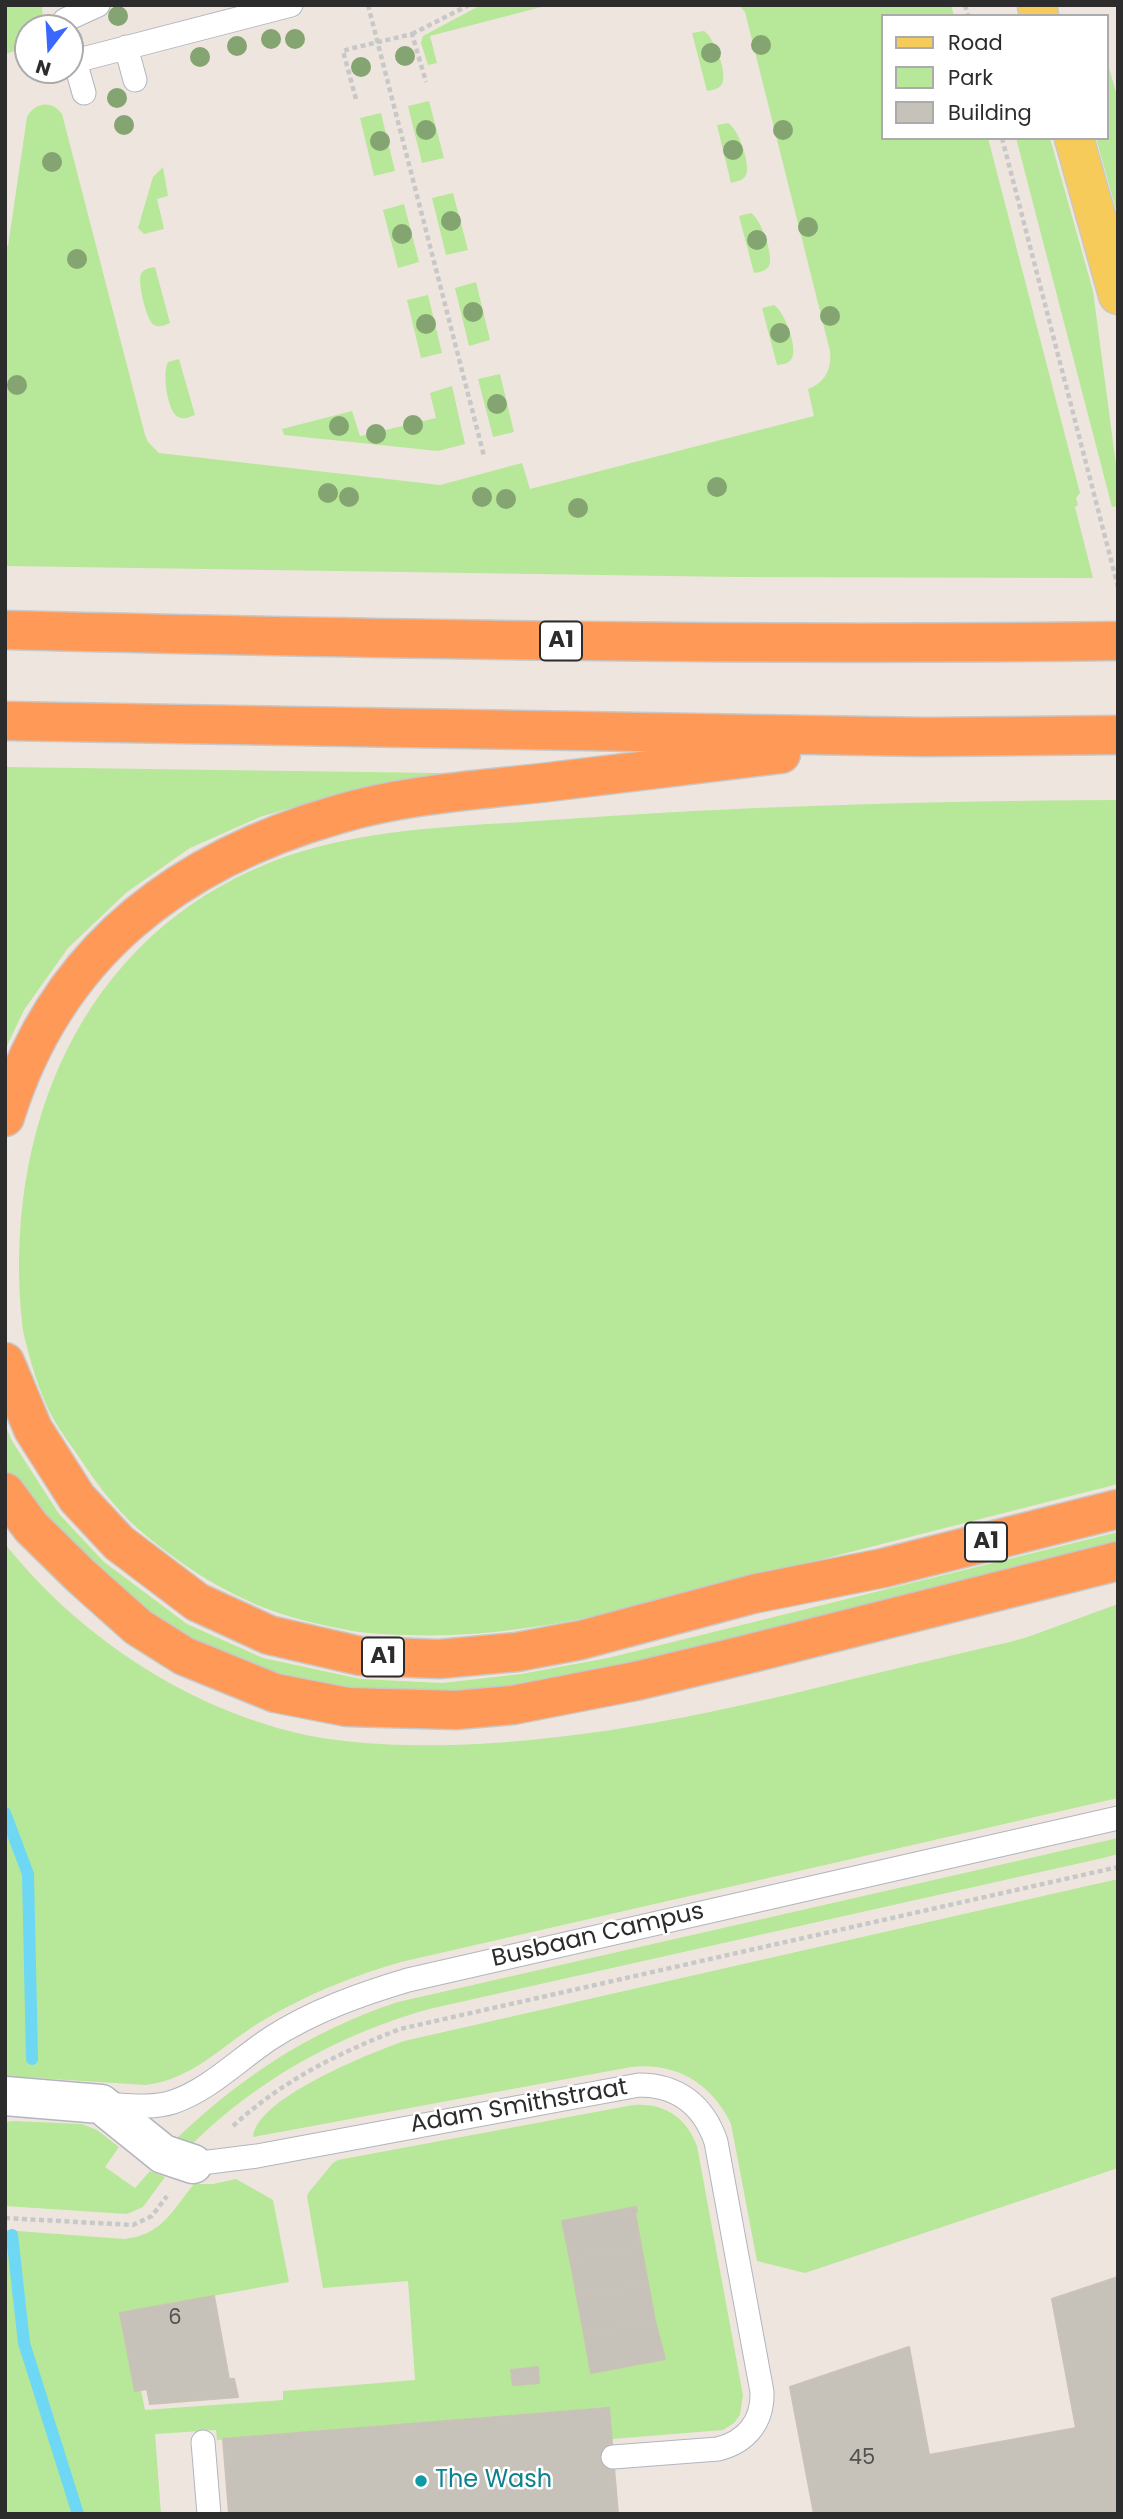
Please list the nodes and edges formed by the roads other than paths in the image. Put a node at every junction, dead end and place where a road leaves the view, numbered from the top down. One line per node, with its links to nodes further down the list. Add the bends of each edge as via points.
1 (98, 5): 3 (lane)
2 (291, 5): 5 (lane)
3 (84, 17)
4 (84, 35): 5 (lane)
5 (126, 47): 6 (lane)
6 (135, 80)
7 (82, 84): 8 (lane)
8 (84, 93)
9 (1075, 140): 10 (main road)
10 (1118, 295)
11 (5, 630): 12 (highway, A1, via 832,644)
12 (1118, 641)
13 (5, 720): 15 (highway)
14 (1118, 735): 15 (highway)
15 (927, 737): 16 (highway, via 454,793 340,814 267,839 201,870 151,904 85,964 46,1020)
16 (5, 1117)
17 (5, 1362): 19 (highway, A1, via 33,1429 77,1497 119,1543 197,1602 269,1635 360,1656 439,1659 581,1640 753,1594 883,1568)
18 (5, 1492): 20 (highway, A1, via 31,1527 82,1577 138,1627 184,1656 275,1693 347,1707 456,1710 513,1705 636,1681)
19 (1118, 1509)
20 (1118, 1561)
21 (1118, 1818): 23 (lane, Busbaan Campus, via 408,1980 306,2019 175,2101)
22 (5, 2096): 23 (street)
23 (101, 2104): 24 (street, Adam Smithstraat, via 163,2154)
24 (193, 2164): 26 (lane, Adam Smithstraat, via 639,2085 684,2096 705,2117 716,2142 762,2392 760,2414 748,2435 732,2446)
25 (203, 2442): 27 (lane)
26 (613, 2456)
27 (209, 2514)

